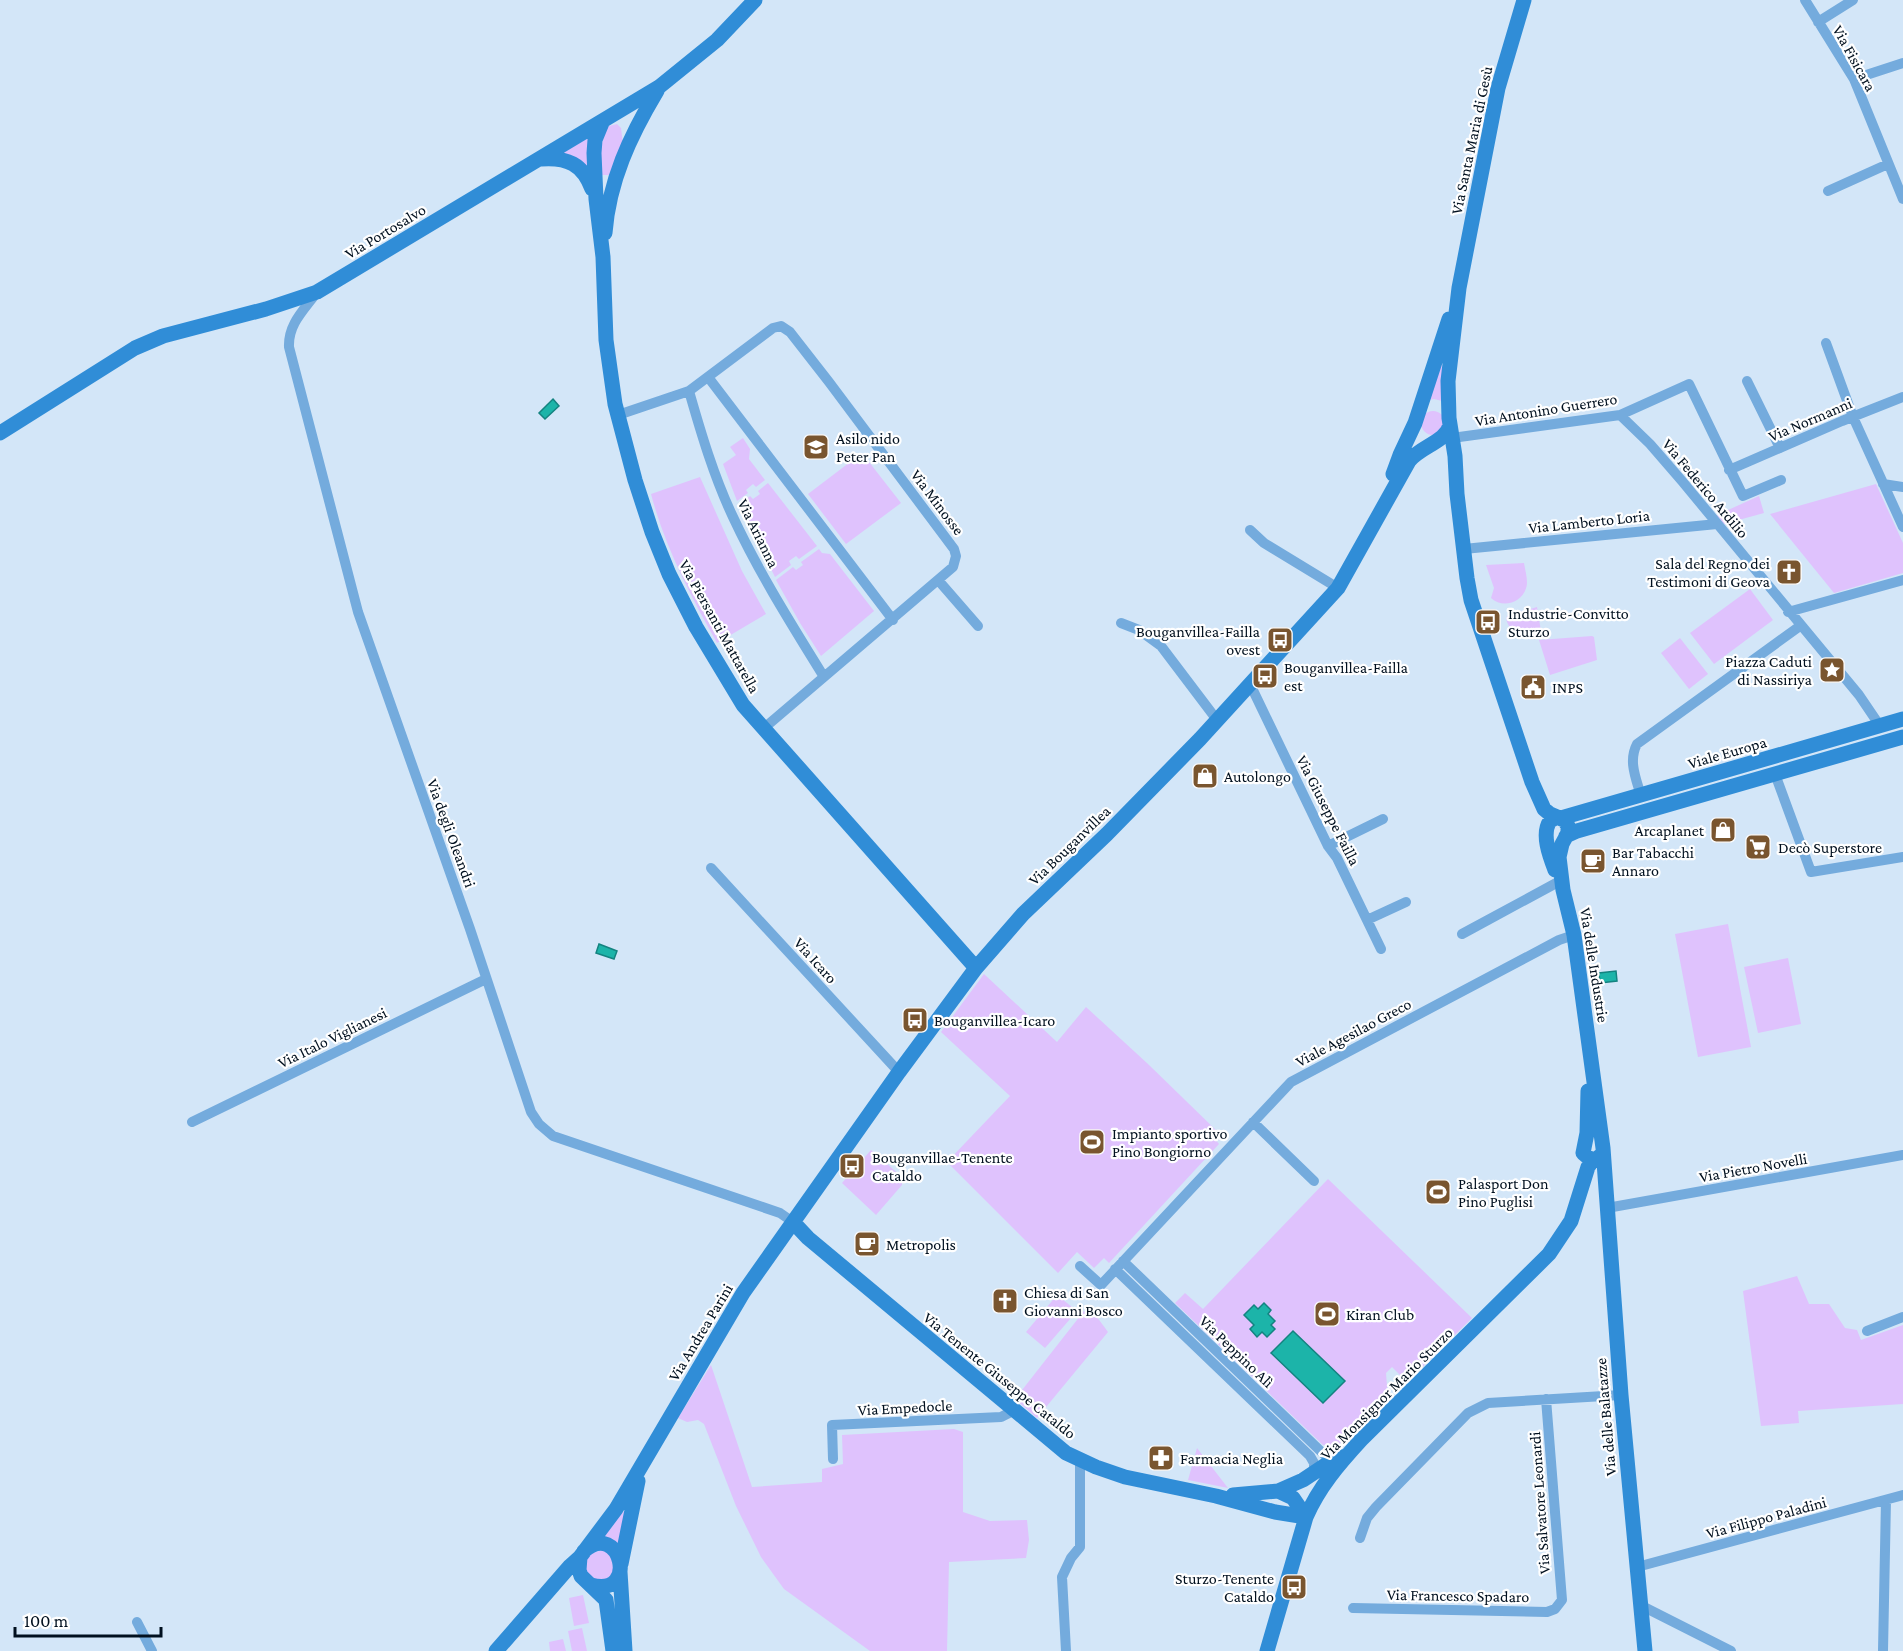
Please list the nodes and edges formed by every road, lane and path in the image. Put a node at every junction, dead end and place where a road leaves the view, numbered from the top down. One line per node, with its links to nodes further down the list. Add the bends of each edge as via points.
1 (755, 0): 8 (street, Via Portosalvo, via 717,40)
2 (1524, 0): 17 (street, Via Santa Maria di Gesù, via 1498,88)
3 (1805, 0): 5 (street, Via Fisicara)
4 (1853, 0): 5 (street)
5 (1818, 22): 7 (street, Via Fisicara)
6 (1903, 63): 7 (street)
7 (1854, 79): 12 (street, Via Fisicara)
8 (659, 87): 9 (street, Via Portosalvo); 10 (street)
9 (606, 121): 10 (street, via 621,122); 11 (street, Via Portosalvo); 14 (street, via 594,146)
10 (628, 144): 16 (street, via 612,188)
11 (541, 159): 14 (street, via 563,160 582,170); 18 (street, Via Portosalvo)
12 (1888, 164): 13 (street); 15 (street, Via Fisicara)
13 (1828, 191)
14 (596, 199): 16 (street)
15 (1903, 199)
16 (603, 257): 24 (street, Via Piersanti Mattarella, via 606,340)
17 (1459, 288): 27 (street); 28 (street, via 1448,381)
18 (317, 292): 29 (street, Via Portosalvo, via 162,336 135,348); 72 (street, Via degli Oleandri, via 294,321 289,347 358,612)
19 (1826, 343): 26 (street)
20 (708, 377): 22 (street, Via Minosse); 43 (street, Via Minosse, via 773,328 785,328 954,549 955,563); 46 (street)
21 (1747, 381): 31 (street)
22 (689, 391): 24 (street, Via Minosse); 50 (street, Via Arianna, via 732,515 761,573)
23 (1903, 397): 26 (street, Via Normanni)
24 (618, 415): 55 (street, Via Piersanti Mattarella, via 638,490 669,574 724,675)
25 (1620, 415): 28 (street, Via Antonino Guerrero); 32 (street, Via Antonino Guerrero, via 1689,384); 38 (street, Via Federico Ardilio, via 1650,444)
26 (1853, 417): 31 (street, Via Normanni); 34 (street)
27 (1416, 419): 28 (street, via 1422,410 1434,406 1441,409); 30 (street, via 1419,436); 37 (street)
28 (1450, 427): 30 (street, via 1445,436); 36 (street)
29 (0, 433)
30 (1431, 442): 36 (street, via 1447,456); 37 (street, via 1409,461)
31 (1780, 448): 32 (street, Via Normanni)
32 (1729, 471): 33 (street, Via Antonino Guerrero, via 1743,496)
33 (1781, 480)
34 (1883, 484): 35 (street); 39 (street)
35 (1903, 487)
36 (1457, 494): 41 (street)
37 (1383, 506): 44 (street, Via Bouganvillea)
38 (1717, 524): 41 (street, Via Lamberto Loria); 45 (street, Via Federico Ardilio)
39 (1903, 527)
40 (1250, 530): 44 (street, via 1263,543)
41 (1464, 549): 60 (street, via 1471,600 1532,782)
42 (1903, 579): 45 (street)
43 (938, 580): 46 (street, Via Minosse); 48 (street)
44 (1338, 588): 51 (street, Via Bouganvillea)
45 (1788, 612): 49 (street, Via Federico Ardilio)
46 (893, 620): 50 (street, Via Minosse)
47 (1121, 623): 53 (street, via 1161,646)
48 (978, 626)
49 (1800, 626): 54 (street, Via Federico Ardilio); 58 (street, via 1637,744 1632,764)
50 (824, 677): 55 (street, Via Minosse)
51 (1250, 684): 53 (street, Via Bouganvillea); 62 (street, Via Giuseppe Failla)
52 (1903, 719): 54 (street, Viale Europa)
53 (1217, 720): 71 (street, Via Bouganvillea, via 1023,914)
54 (1880, 726): 58 (street, Viale Europa)
55 (763, 729): 71 (street, Via Piersanti Mattarella)
56 (1903, 737): 57 (street, Viale Europa)
57 (1775, 774): 61 (street, Viale Europa); 63 (street, via 1811,872)
58 (1641, 796): 60 (street, Viale Europa)
59 (1383, 819): 62 (street)
60 (1553, 824): 61 (street, via 1568,826); 65 (street, via 1547,842)
61 (1566, 837): 65 (street, via 1559,857)
62 (1328, 846): 67 (street, Via Giuseppe Failla)
63 (1903, 857)
64 (711, 868): 73 (street, Via Icaro)
65 (1561, 886): 68 (street); 69 (street, Via delle Industrie)
66 (1406, 902): 67 (street)
67 (1367, 920): 70 (street, Via Giuseppe Failla)
68 (1462, 934)
69 (1574, 935): 75 (street, Viale Agesilao Greco, via 1291,1082); 76 (street, Via delle Industrie, via 1589,1046)
70 (1381, 949)
71 (976, 968): 73 (street, Via Bouganvillea)
72 (486, 979): 74 (street, Via Italo Viglianesi); 80 (street, Via degli Oleandri, via 531,1112 549,1134 780,1213)
73 (898, 1072): 80 (street, Via Bouganvillea)
74 (192, 1122)
75 (1253, 1122): 78 (street); 81 (street, Viale Agesilao Greco)
76 (1593, 1152): 79 (street, Via delle Balatazze, via 1604,1179); 91 (street, Via Monsignor Mario Sturzo, via 1571,1221 1549,1254)
77 (1903, 1155): 79 (street, Via Pietro Novelli)
78 (1314, 1181)
79 (1607, 1208): 85 (street, Via delle Balatazze)
80 (793, 1222): 87 (street, Via Tenente Giuseppe Cataldo); 90 (street, Via Andrea Parini, via 743,1293)
81 (1119, 1265): 82 (street, Viale Agesilao Greco, via 1101,1285); 91 (street, Via Peppino Alì); 92 (street, Via Peppino Alì, via 1310,1456)
82 (1080, 1266)
83 (1903, 1317): 84 (street)
84 (1867, 1331)
85 (1621, 1395): 86 (street); 103 (street, Via delle Balatazze)
86 (1546, 1399): 99 (street, via 1488,1403 1468,1413 1376,1507); 105 (street, Via Salvatore Leonardi, via 1562,1600)
87 (1013, 1411): 88 (street, Via Empedocle, via 1001,1417 832,1425); 89 (street, Via Tenente Giuseppe Cataldo)
88 (833, 1460)
89 (1080, 1460): 95 (street, Via Tenente Giuseppe Cataldo, via 1125,1477); 114 (street, via 1080,1547 1062,1576)
90 (644, 1464): 101 (street); 102 (street)
91 (1334, 1464): 92 (street, Via Monsignor Mario Sturzo); 98 (street, Via Monsignor Mario Sturzo)
92 (1314, 1474): 93 (street, Via Monsignor Mario Sturzo)
93 (1278, 1491): 95 (street); 98 (street, via 1293,1498)
94 (1903, 1495): 96 (street, Via Filippo Paladini)
95 (1216, 1496): 97 (street)
96 (1886, 1500): 103 (street, Via Filippo Paladini); 118 (street)
97 (1275, 1512): 98 (street); 100 (street, via 1289,1522)
98 (1305, 1516): 100 (street, Via Monsignor Mario Sturzo)
99 (1360, 1538)
100 (1297, 1546): 115 (street, Via Monsignor Mario Sturzo)
101 (582, 1554): 102 (street, via 594,1545 607,1545 617,1553); 104 (street, via 579,1570); 110 (street)
102 (621, 1568): 104 (street, via 617,1578 605,1586); 113 (street)
103 (1637, 1568): 106 (street, Via delle Balatazze)
104 (588, 1583): 111 (street, via 565,1586 558,1591); 112 (street, via 606,1600)
105 (1559, 1604): 107 (street, Via Francesco Spadaro, via 1547,1612)
106 (1640, 1605): 116 (street, Via delle Balatazze); 117 (street)
107 (1353, 1608)
108 (137, 1622): 109 (street)
109 (152, 1651)
110 (496, 1651)
111 (507, 1651)
112 (613, 1651)
113 (625, 1651)
114 (1066, 1651)
115 (1267, 1651)
116 (1645, 1651)
117 (1731, 1651)
118 (1883, 1651)

